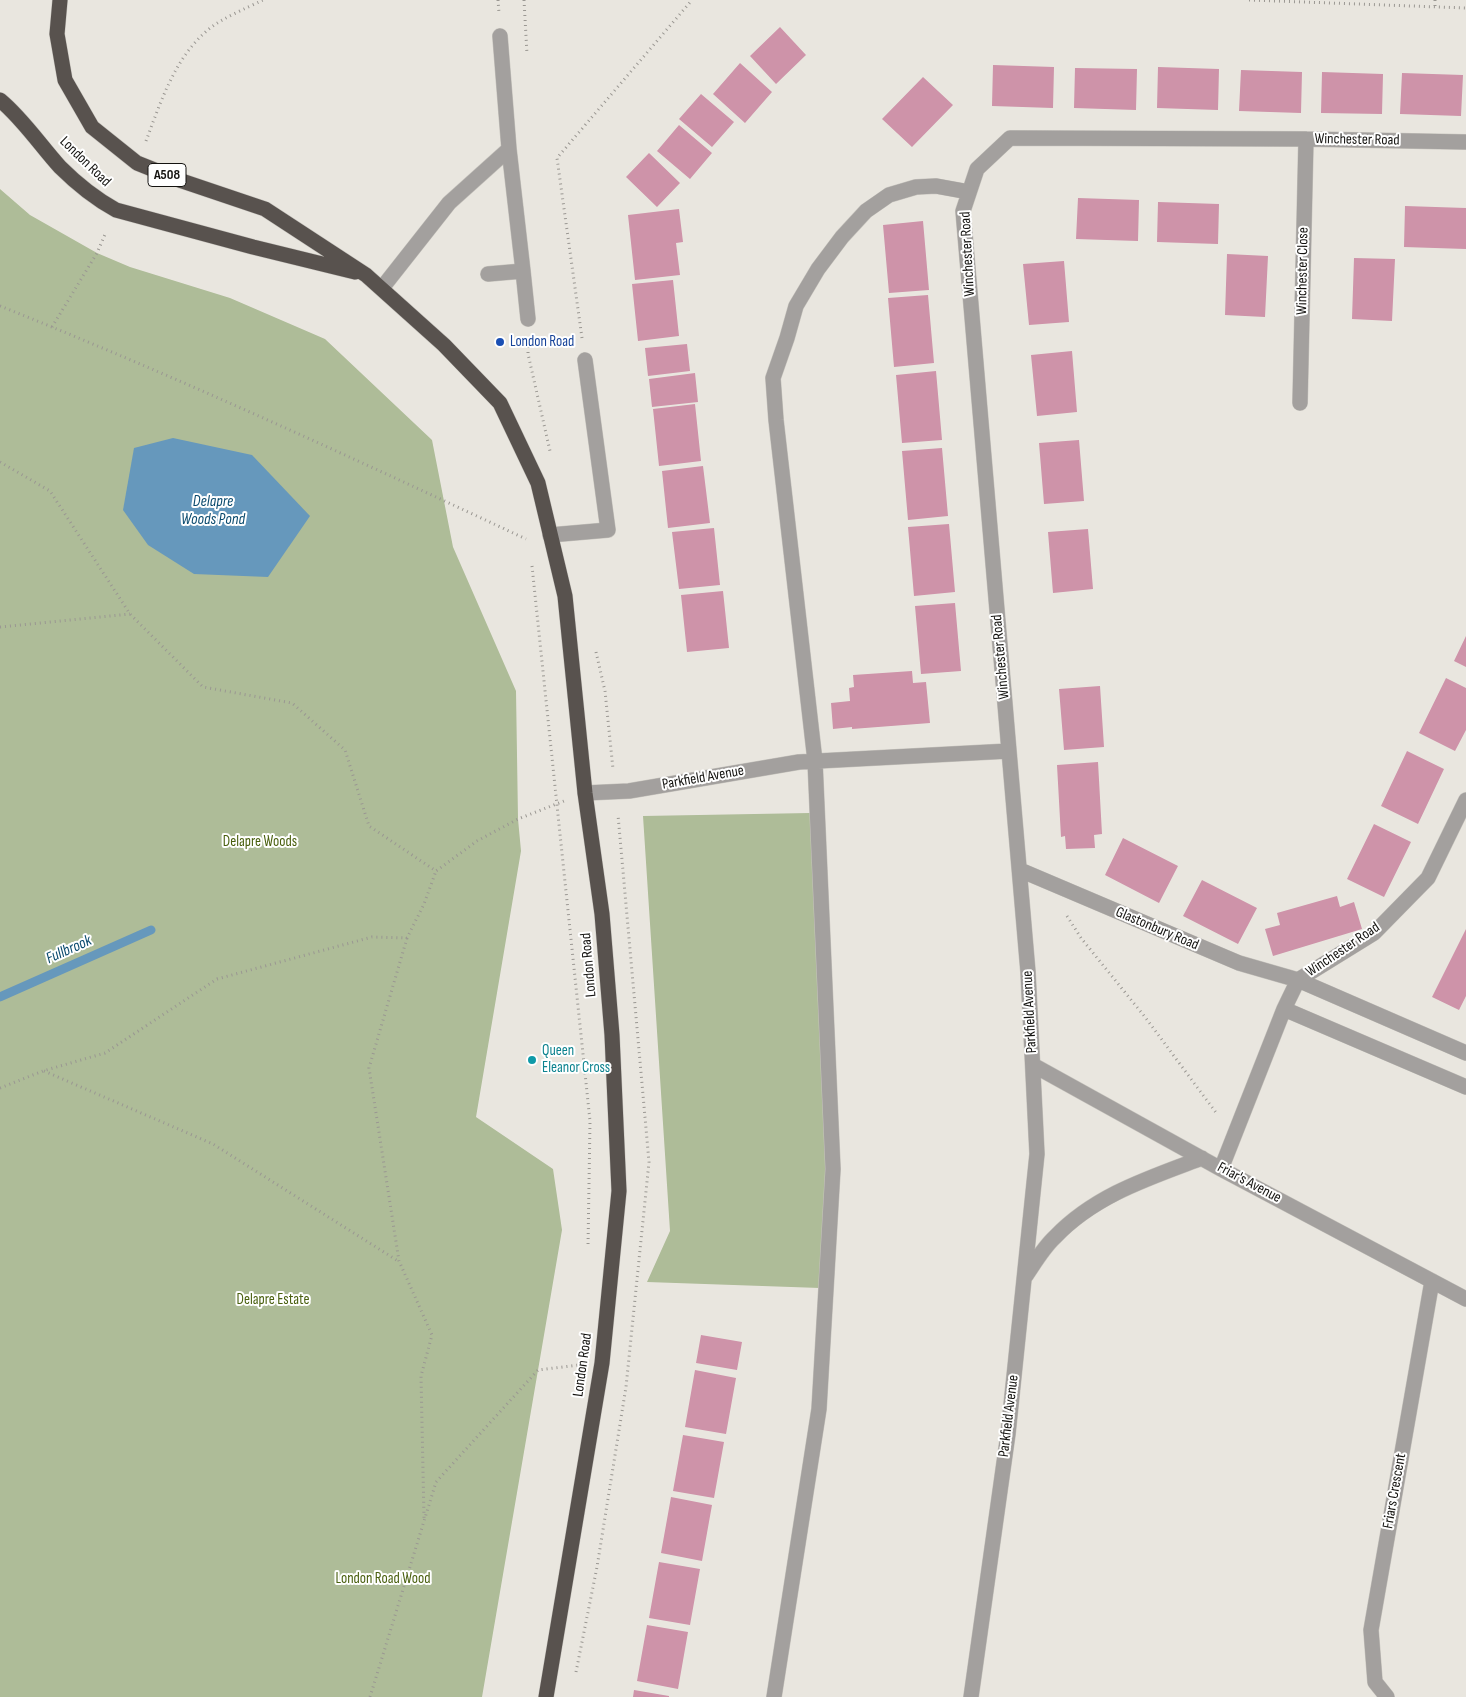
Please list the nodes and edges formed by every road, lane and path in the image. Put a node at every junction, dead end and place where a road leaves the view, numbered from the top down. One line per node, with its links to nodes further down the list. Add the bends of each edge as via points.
1 (60, 0): 13 (highway, London Road / A508, via 57,34 65,80 92,127)
2 (263, 0): 13 (path, via 210,28 189,48 169,83)
3 (692, 0): 23 (path, via 557,158)
4 (1249, 0): 6 (path)
5 (1435, 0): 6 (path)
6 (1435, 6): 7 (path)
7 (1466, 8)
8 (500, 36): 12 (street)
9 (0, 100): 15 (highway, London Road / A508, via 61,168 96,199)
10 (1306, 139): 11 (street, Winchester Road); 14 (street, Winchester Road, via 1010,138 977,169); 24 (street, Winchester Close)
11 (1466, 142)
12 (509, 149): 16 (street); 19 (street, via 449,203)
13 (137, 163): 18 (highway, London Road / A508, via 265,209)
14 (969, 192): 32 (street, Winchester Road, via 963,211); 33 (street, via 936,186 916,187 889,195 866,211 818,269 796,306 773,378)
15 (116, 210): 18 (highway, London Road / A508); 22 (path, via 97,253)
16 (522, 271): 17 (street); 21 (street)
17 (488, 274)
18 (366, 275): 19 (highway, London Road / A508)
19 (382, 288): 28 (highway, London Road / A508, via 500,402 538,483)
20 (0, 306): 22 (path)
21 (528, 319): 25 (path, via 528,354)
22 (52, 327): 27 (path, via 318,442 529,540)
23 (585, 360): 28 (street, via 608,530)
24 (1300, 403)
25 (551, 456)
26 (0, 462): 30 (path, via 50,491)
27 (527, 532)
28 (550, 534): 34 (highway, London Road / A508, via 565,596)
29 (531, 560): 36 (path)
30 (130, 614): 31 (path); 38 (path, via 203,687 292,703 345,750 369,826)
31 (0, 627)
32 (1009, 751): 33 (street, Parkfield Avenue); 37 (street, Parkfield Avenue)
33 (815, 761): 34 (street, Parkfield Avenue, via 629,791); 60 (street, via 833,1169 819,1409)
34 (585, 793): 36 (path); 56 (highway, London Road / A508, via 602,914 612,1035 619,1191)
35 (1466, 800): 41 (street, Winchester Road, via 1428,878 1374,933)
36 (556, 804): 38 (path, via 518,819 477,841); 51 (path, via 590,1121)
37 (1020, 870): 41 (street, Glastonbury Road, via 1239,963); 44 (street, Parkfield Avenue)
38 (436, 871): 40 (path)
39 (1066, 914): 48 (path)
40 (407, 938): 45 (path, via 372,936 217,979 105,1053); 52 (path, via 369,1068)
41 (1298, 980): 42 (street, Winchester Road); 43 (street, Glastonbury Road)
42 (1284, 1009): 46 (street); 48 (street, Winchester Road)
43 (1466, 1053)
44 (1033, 1065): 49 (street, Friar's Avenue); 53 (street, Parkfield Avenue, via 1037,1154)
45 (43, 1071): 47 (path); 52 (path, via 214,1144)
46 (1466, 1087)
47 (0, 1088)
48 (1233, 1139): 50 (street, Winchester Road)
49 (1202, 1158): 50 (street, Friar's Avenue); 53 (street, via 1126,1187 1100,1201 1054,1237)
50 (1221, 1169): 54 (street, Friar's Avenue)
51 (588, 1247)
52 (399, 1261): 57 (path, via 432,1335 421,1376)
53 (1024, 1277): 61 (street, Parkfield Avenue, via 1008,1434)
54 (1432, 1281): 55 (street, Friar's Avenue); 62 (street, Friars Crescent, via 1371,1630 1375,1682)
55 (1466, 1299)
56 (602, 1363): 57 (path, via 538,1370 436,1482); 59 (highway, London Road / A508)
57 (424, 1518): 58 (path)
58 (370, 1697)
59 (546, 1697)
60 (774, 1697)
61 (971, 1697)
62 (1387, 1697)

